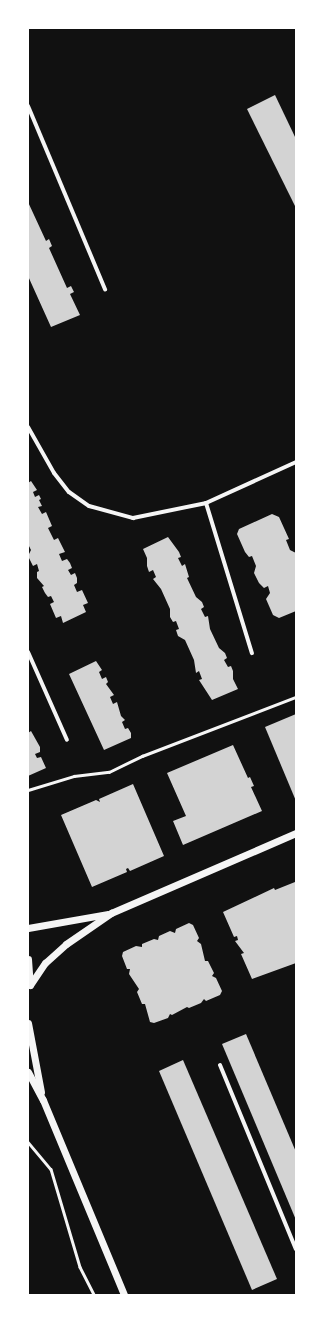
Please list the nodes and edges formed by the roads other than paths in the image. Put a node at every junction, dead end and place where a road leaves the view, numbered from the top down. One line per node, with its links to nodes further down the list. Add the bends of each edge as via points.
1 (28, 106): 2 (street)
2 (105, 289)
3 (28, 427): 5 (street, via 54,473 69,492 89,506 133,518)
4 (296, 462): 5 (street)
5 (206, 503): 7 (street)
6 (28, 652): 8 (street)
7 (252, 653)
8 (67, 740)
9 (296, 833): 10 (street)
10 (111, 913): 11 (street); 13 (street, via 66,944 45,963)
11 (28, 928)
12 (28, 959): 13 (street)
13 (29, 987)
14 (28, 1023): 17 (street)
15 (220, 1065): 18 (street)
16 (28, 1072): 17 (street)
17 (43, 1100): 19 (street)
18 (296, 1249)
19 (124, 1295)

